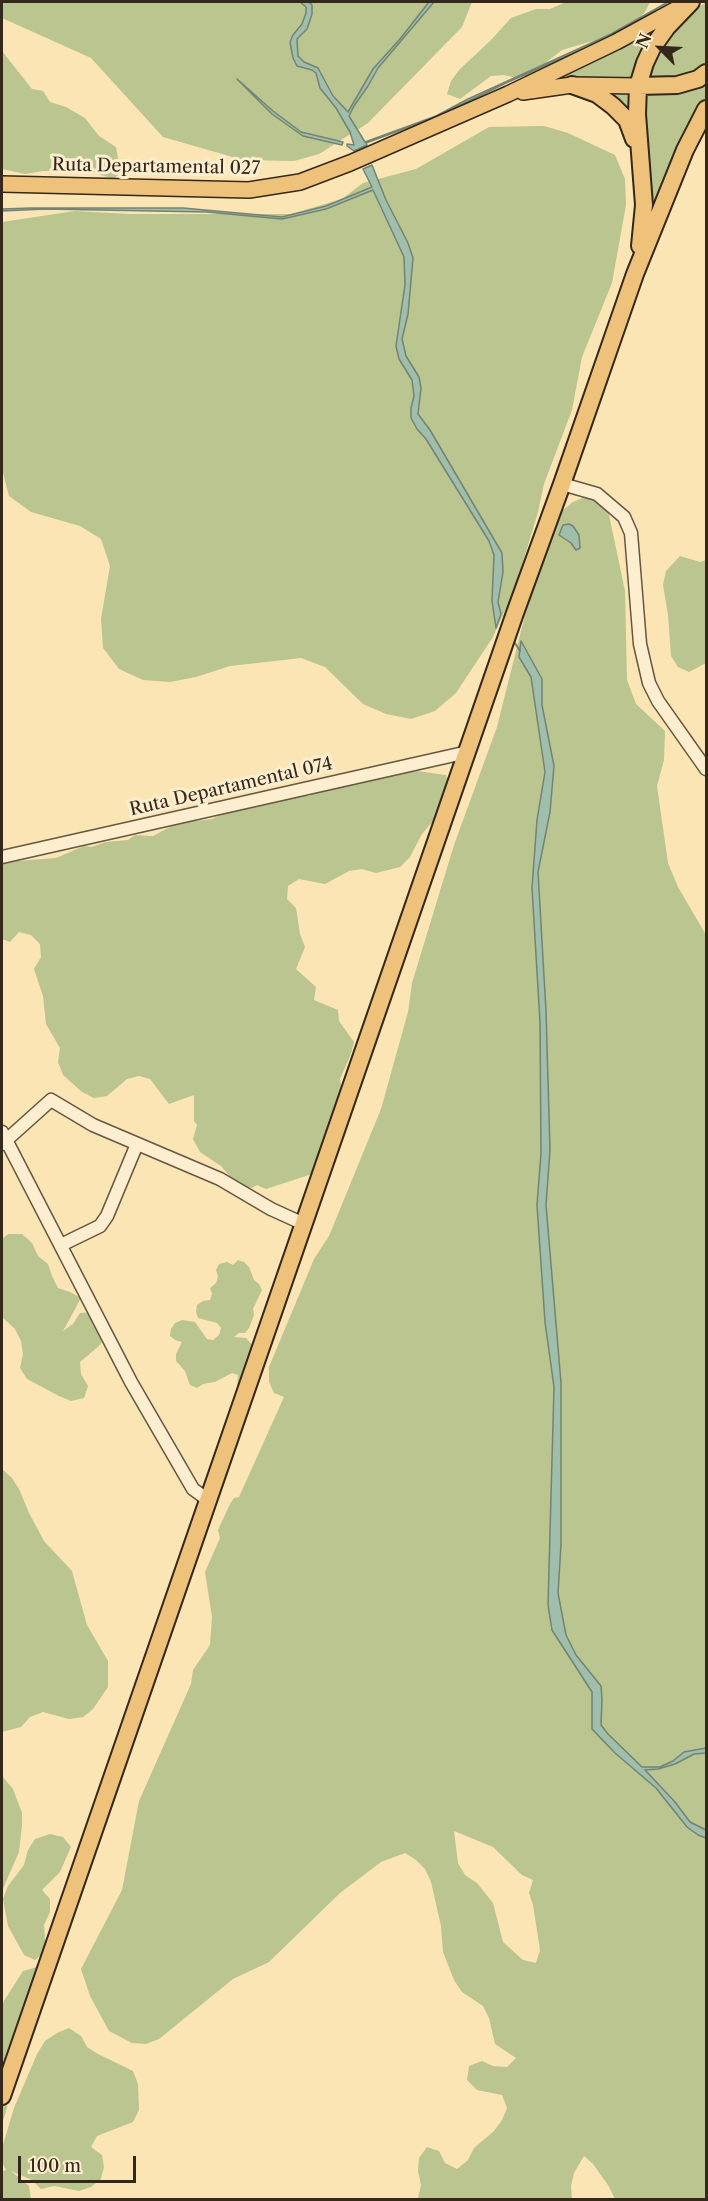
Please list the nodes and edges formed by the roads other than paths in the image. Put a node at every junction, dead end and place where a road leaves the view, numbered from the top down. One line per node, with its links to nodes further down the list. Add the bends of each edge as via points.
1 (690, 2): 4 (highway, via 652,48); 5 (main road, Ruta Departamental 027)
2 (706, 73): 4 (highway, via 677,85)
3 (572, 86): 4 (main road, Ruta Departamental 027); 5 (main road, Ruta Departamental 027); 7 (highway, via 597,94 613,106 627,120)
4 (638, 86): 7 (highway)
5 (508, 94): 8 (main road, Ruta Departamental 027, via 300,182 249,190)
6 (706, 109): 9 (highway, via 685,150)
7 (640, 152): 9 (highway, via 644,205)
8 (2, 184)
9 (635, 274): 10 (highway)
10 (562, 484): 11 (highway); 12 (street, via 597,494 624,517 631,533 640,644 650,683 658,701)
11 (468, 752): 13 (street, Ruta Departamental 074); 16 (highway)
12 (706, 769)
13 (2, 857)
14 (3, 1139): 15 (street, via 51,1100 93,1125); 17 (street)
15 (138, 1144): 16 (street, via 220,1179); 17 (street, via 108,1216 100,1226)
16 (304, 1224): 18 (highway)
17 (61, 1245): 18 (street, via 182,1471 193,1489)
18 (208, 1500): 19 (highway)
19 (2, 2096)

